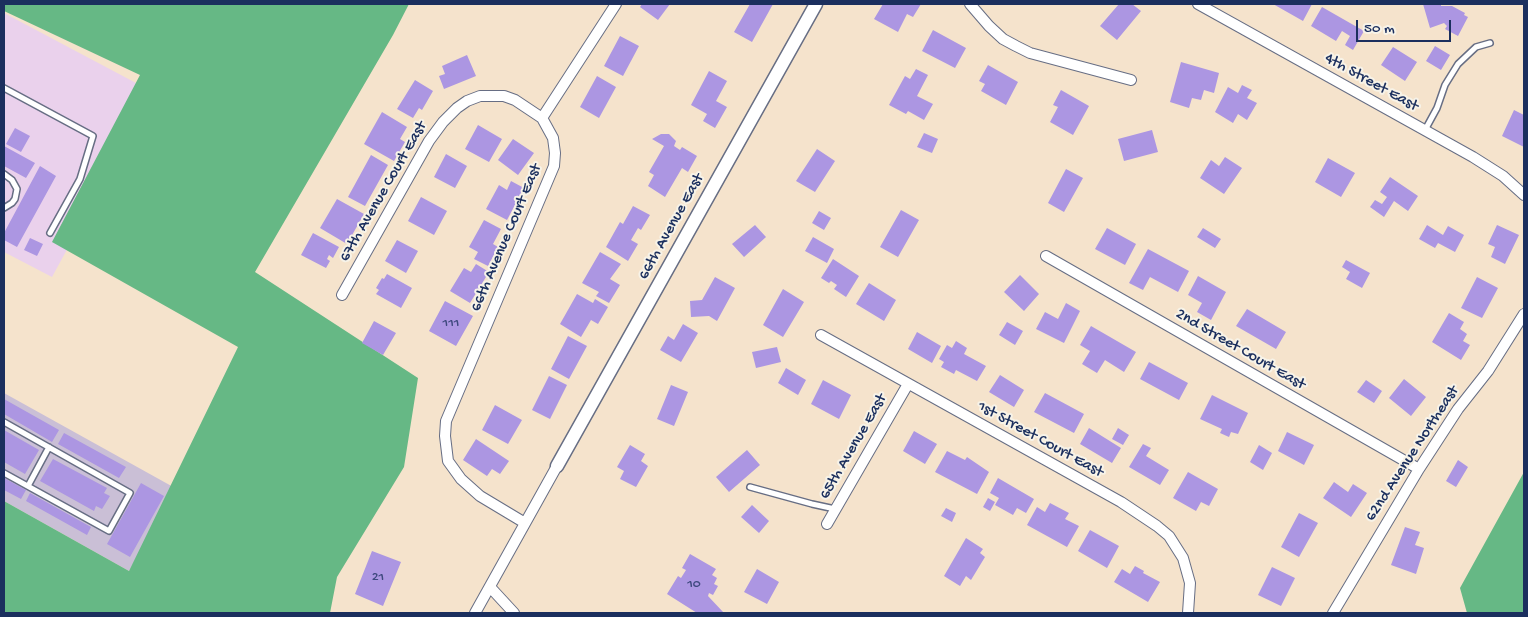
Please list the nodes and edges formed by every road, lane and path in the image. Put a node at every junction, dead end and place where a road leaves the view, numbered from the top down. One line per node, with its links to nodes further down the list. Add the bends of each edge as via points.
1 (616, 4): 8 (street)
2 (816, 4): 21 (street, 66th Avenue East)
3 (970, 4): 6 (street, via 1003,39 1030,53)
4 (1198, 4): 9 (street, 4th Street East)
5 (1490, 44): 9 (lane, via 1476,48 1458,64)
6 (1131, 80)
7 (4, 88): 13 (lane, via 93,136 80,179)
8 (542, 118): 15 (street, 67th Avenue Court East, via 504,96 480,96 457,108 429,141); 27 (street, 66th Avenue Court East, via 553,138 554,166 446,421 446,449 453,470 480,496)
9 (1425, 130): 11 (street, 4th Street East, via 1503,176)
10 (4, 174): 12 (lane, via 17,189 15,199)
11 (1524, 195)
12 (4, 208)
13 (50, 233)
14 (1046, 256): 22 (street, 2nd Street Court East)
15 (342, 295)
16 (1524, 314): 22 (street, 62nd Avenue Northeast)
17 (821, 335): 18 (street, 1st Street Court East)
18 (908, 384): 26 (street, 65th Avenue East); 32 (street, 1st Street Court East, via 1121,502 1157,526 1183,558 1190,583)
19 (4, 422): 20 (lane)
20 (49, 448): 24 (lane); 24 (lane, via 130,493 108,531)
21 (557, 466): 27 (street)
22 (1418, 469): 33 (street, 62nd Avenue Northeast)
23 (4, 473): 24 (lane)
24 (28, 486)
25 (750, 487): 26 (lane)
26 (835, 509): 28 (street, 65th Avenue East)
27 (525, 523): 29 (street)
28 (827, 524)
29 (490, 587): 30 (street); 31 (street)
30 (475, 613)
31 (514, 613)
32 (1188, 613)
33 (1333, 613)

